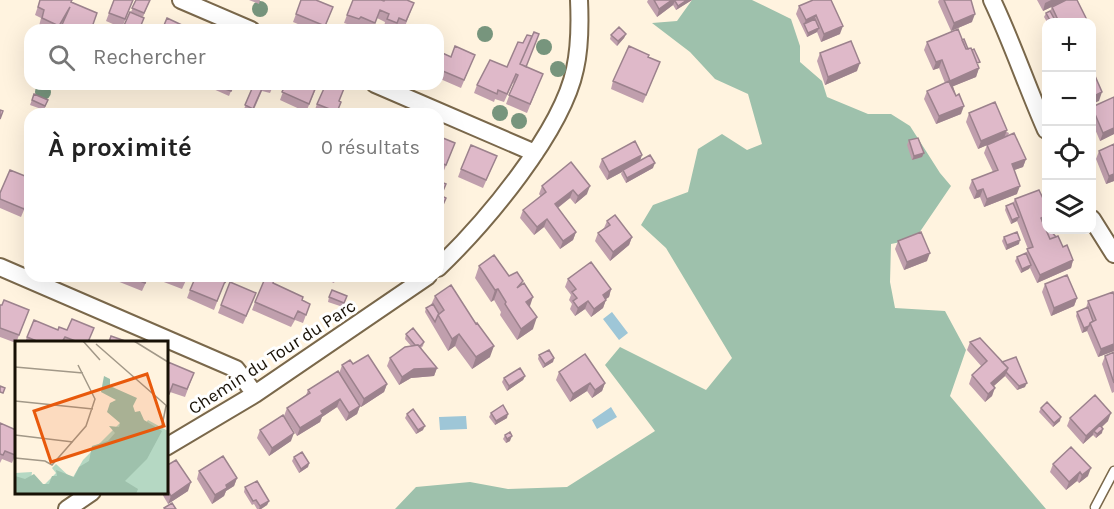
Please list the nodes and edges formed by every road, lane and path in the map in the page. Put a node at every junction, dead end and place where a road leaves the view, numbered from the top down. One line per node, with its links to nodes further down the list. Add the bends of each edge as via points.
1 (181, 0): 4 (street)
2 (579, 0): 9 (street, via 576,68 565,102)
3 (992, 0): 8 (street)
4 (237, 24)
5 (389, 90): 6 (street)
6 (431, 108)
7 (444, 114): 9 (street)
8 (1045, 126)
9 (535, 153): 12 (street)
10 (1096, 225): 11 (street)
11 (1114, 254)
12 (444, 261)
13 (0, 267): 14 (street)
14 (24, 277)
15 (35, 282): 17 (street, via 236,369)
16 (419, 282): 17 (street, Chemin du Tour du Parc)
17 (255, 394): 18 (street, Chemin du Tour du Parc)
18 (168, 446)
19 (1114, 471): 21 (lane)
20 (89, 494): 22 (street)
21 (1095, 507)
22 (67, 509)

